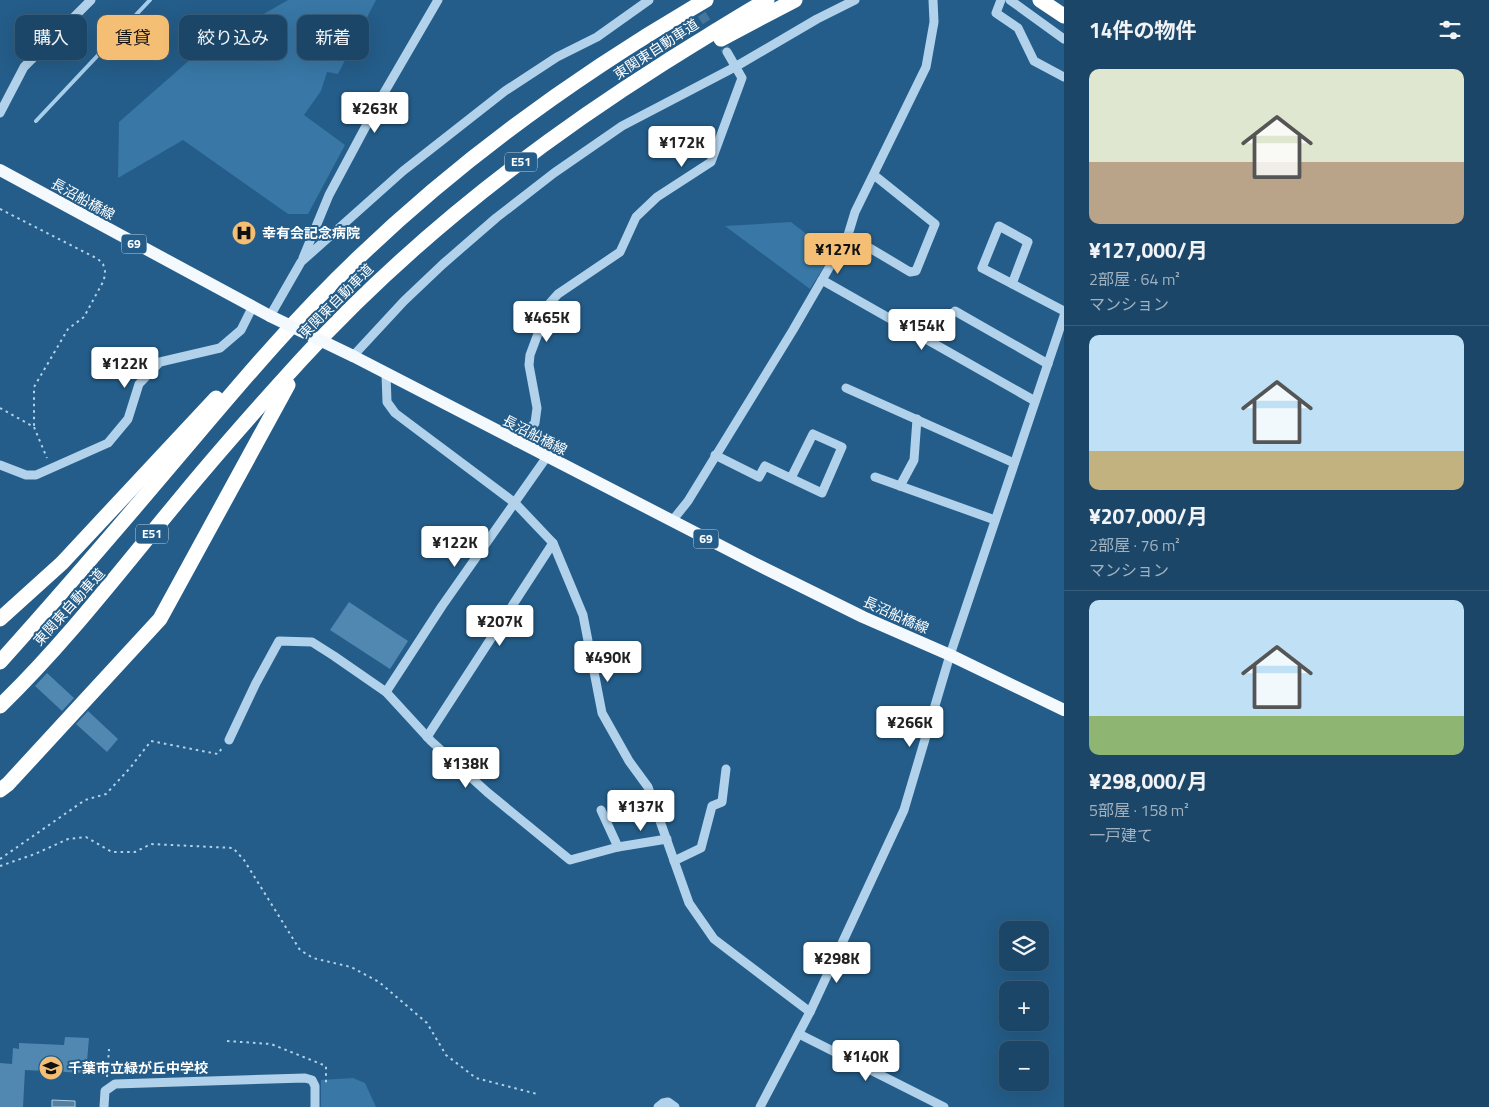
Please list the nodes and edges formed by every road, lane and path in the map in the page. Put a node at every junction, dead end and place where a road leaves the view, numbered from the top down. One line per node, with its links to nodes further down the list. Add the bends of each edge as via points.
1 (91, 0): 17 (street, via 24,68)
2 (438, 0): 23 (street, via 329,194)
3 (649, 0): 23 (street, via 597,37 557,57 451,131)
4 (706, 0): 31 (highway, 東関東自動車道 / E51, via 648,33 562,90 470,160 358,258)
5 (767, 0): 18 (highway, 東関東自動車道 / E51)
6 (795, 0): 18 (highway)
7 (855, 0): 15 (street, via 817,18)
8 (933, 0): 20 (street, via 934,22 926,67)
9 (1001, 0): 16 (street, via 996,14 1018,28 1034,61)
10 (1010, 0): 13 (street)
11 (1040, 0): 12 (highway)
12 (1064, 16)
13 (1064, 38)
14 (727, 52): 15 (street)
15 (735, 67): 32 (street, via 622,126 554,173 443,264); 41 (street, via 742,78 711,162 657,197 636,217 620,252 558,294 549,304 530,355 537,408 535,423)
16 (1064, 77)
17 (0, 114)
18 (579, 119): 33 (highway, 東関東自動車道 / E51, via 431,233)
19 (0, 170): 26 (main road, 長沼船橋線 / 69)
20 (874, 175): 22 (street, via 855,212); 22 (street, via 935,224 916,271 910,272)
21 (0, 209): 40 (path, via 98,259 106,271 84,317 68,329 34,387)
22 (848, 235): 24 (street)
23 (301, 262): 29 (street)
24 (822, 280): 37 (street); 42 (street)
25 (1012, 284): 25 (street, via 982,268 999,226 1028,242); 28 (street)
26 (252, 308): 29 (main road, 長沼船橋線 / 69); 46 (street, via 241,330 220,348 160,362 139,384 128,419 116,436)
27 (955, 311): 34 (street)
28 (1064, 311)
29 (270, 316): 32 (main road, 長沼船橋線 / 69, bridge)
30 (1064, 316): 34 (street)
31 (272, 347): 54 (highway, via 230,383 62,563); 56 (highway, 東関東自動車道 / E51)
32 (353, 356): 35 (main road, 長沼船橋線 / 69)
33 (302, 359): 58 (highway, 東関東自動車道 / E51, via 183,495 105,592); 63 (highway, via 160,619)
34 (1048, 364): 37 (street)
35 (386, 374): 41 (main road, 長沼船橋線 / 69); 50 (street, via 388,402 395,413)
36 (846, 388): 39 (street)
37 (1035, 401): 44 (street)
38 (0, 408): 40 (path)
39 (917, 419): 44 (street); 49 (street, via 914,460)
40 (34, 426): 46 (path)
41 (516, 442): 43 (main road, 長沼船橋線 / 69)
42 (716, 455): 48 (street, via 758,477 765,466); 52 (street)
43 (546, 458): 50 (street); 52 (main road, 長沼船橋線 / 69)
44 (1014, 463): 51 (street)
45 (0, 465): 46 (street, via 26,475)
46 (51, 470)
47 (875, 476): 49 (street)
48 (791, 478): 48 (street, via 822,493 842,447 813,434)
49 (900, 486): 51 (street)
50 (515, 503): 53 (street); 57 (street)
51 (995, 520): 55 (street)
52 (672, 521): 55 (main road, 長沼船橋線 / 69, via 863,617)
53 (553, 543): 60 (street); 65 (street, via 583,615 602,713 628,761 648,788)
54 (0, 619)
55 (950, 655): 59 (main road, 長沼船橋線 / 69); 70 (street, via 904,810)
56 (0, 662)
57 (386, 692): 60 (street); 61 (street, via 312,642 279,641)
58 (0, 706)
59 (1064, 710)
60 (427, 737): 66 (street, via 487,792 570,860)
61 (229, 740): 67 (path, via 218,754 151,741 106,794 85,800)
62 (726, 769): 68 (street, via 722,802 712,806 701,848)
63 (0, 790)
64 (601, 810): 66 (street)
65 (667, 839): 66 (street); 68 (street)
66 (618, 847)
67 (0, 859)
68 (674, 861): 70 (street, via 689,903 714,939)
69 (0, 866): 76 (path, via 68,839 86,837 112,852 135,852 151,844 233,848 244,860 300,950 313,958 351,966 379,982 427,1023 446,1055 476,1078)
70 (810, 1012): 71 (street)
71 (799, 1034): 81 (street); 82 (street)
72 (227, 1041): 74 (path, via 271,1044 326,1066)
73 (109, 1049): 75 (path)
74 (326, 1085)
75 (106, 1091): 77 (street); 78 (street, via 115,1084 306,1078 315,1086)
76 (536, 1094)
77 (104, 1107)
78 (315, 1107)
79 (658, 1107): 80 (street, via 668,1102)
80 (675, 1107)
81 (760, 1107)
82 (944, 1107)

